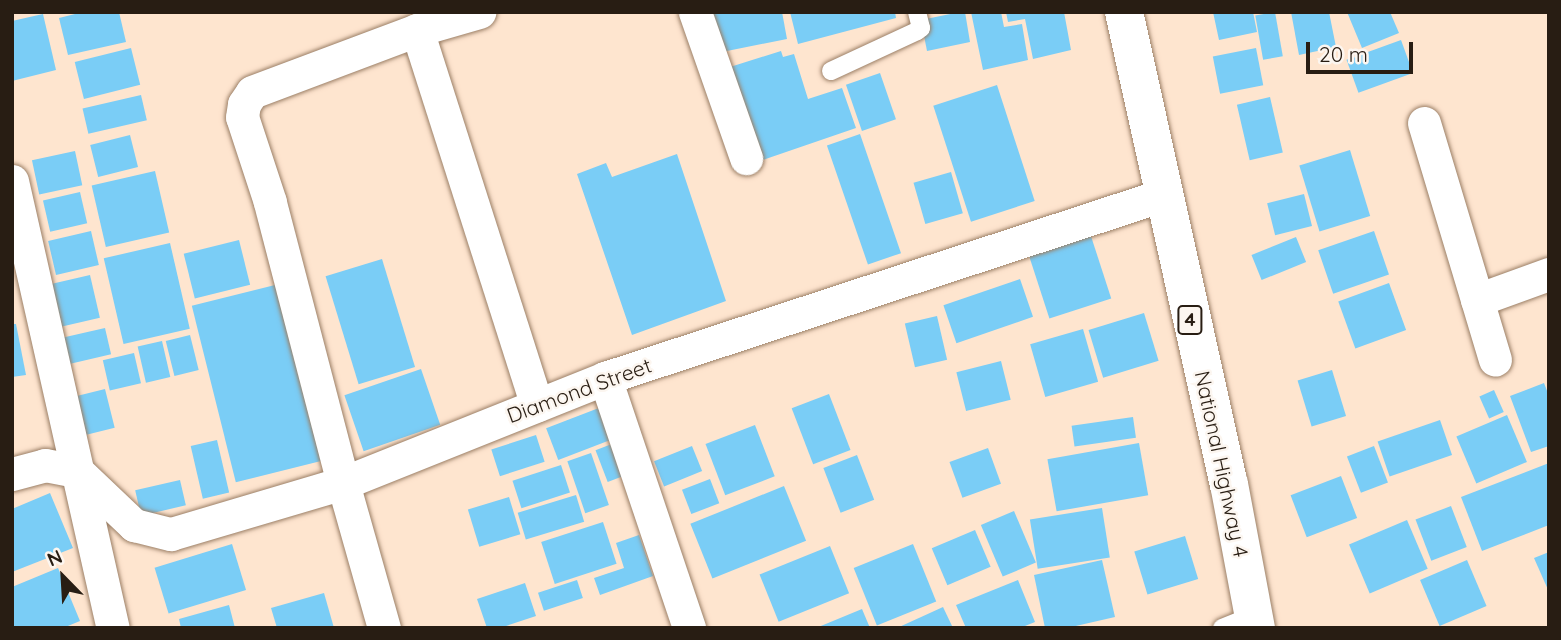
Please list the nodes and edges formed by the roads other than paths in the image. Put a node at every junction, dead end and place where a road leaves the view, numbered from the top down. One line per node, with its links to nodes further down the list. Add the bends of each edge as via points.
1 (479, 12): 5 (street)
2 (695, 12): 8 (street)
3 (916, 12): 6 (lane, via 921,28 917,31)
4 (1124, 12): 9 (main road, National Highway 4 / 4)
5 (417, 30): 15 (street); 18 (street, via 252,92 244,104 242,117 270,202)
6 (831, 71)
7 (1424, 123): 12 (street)
8 (746, 158)
9 (1163, 195): 14 (street, Diamond Street); 19 (main road, National Highway 4 / 4, via 1229,484)
10 (14, 200): 16 (street)
11 (1549, 274): 12 (street)
12 (1477, 300): 13 (street)
13 (1495, 360)
14 (605, 378): 15 (street, Diamond Street); 22 (street)
15 (537, 405): 18 (street, Diamond Street)
16 (77, 471): 17 (street, via 44,465); 18 (street, Diamond Street, via 134,525 172,534); 20 (street)
17 (12, 474)
18 (342, 483): 21 (street)
19 (1244, 624)
20 (113, 628)
21 (384, 628)
22 (689, 628)

